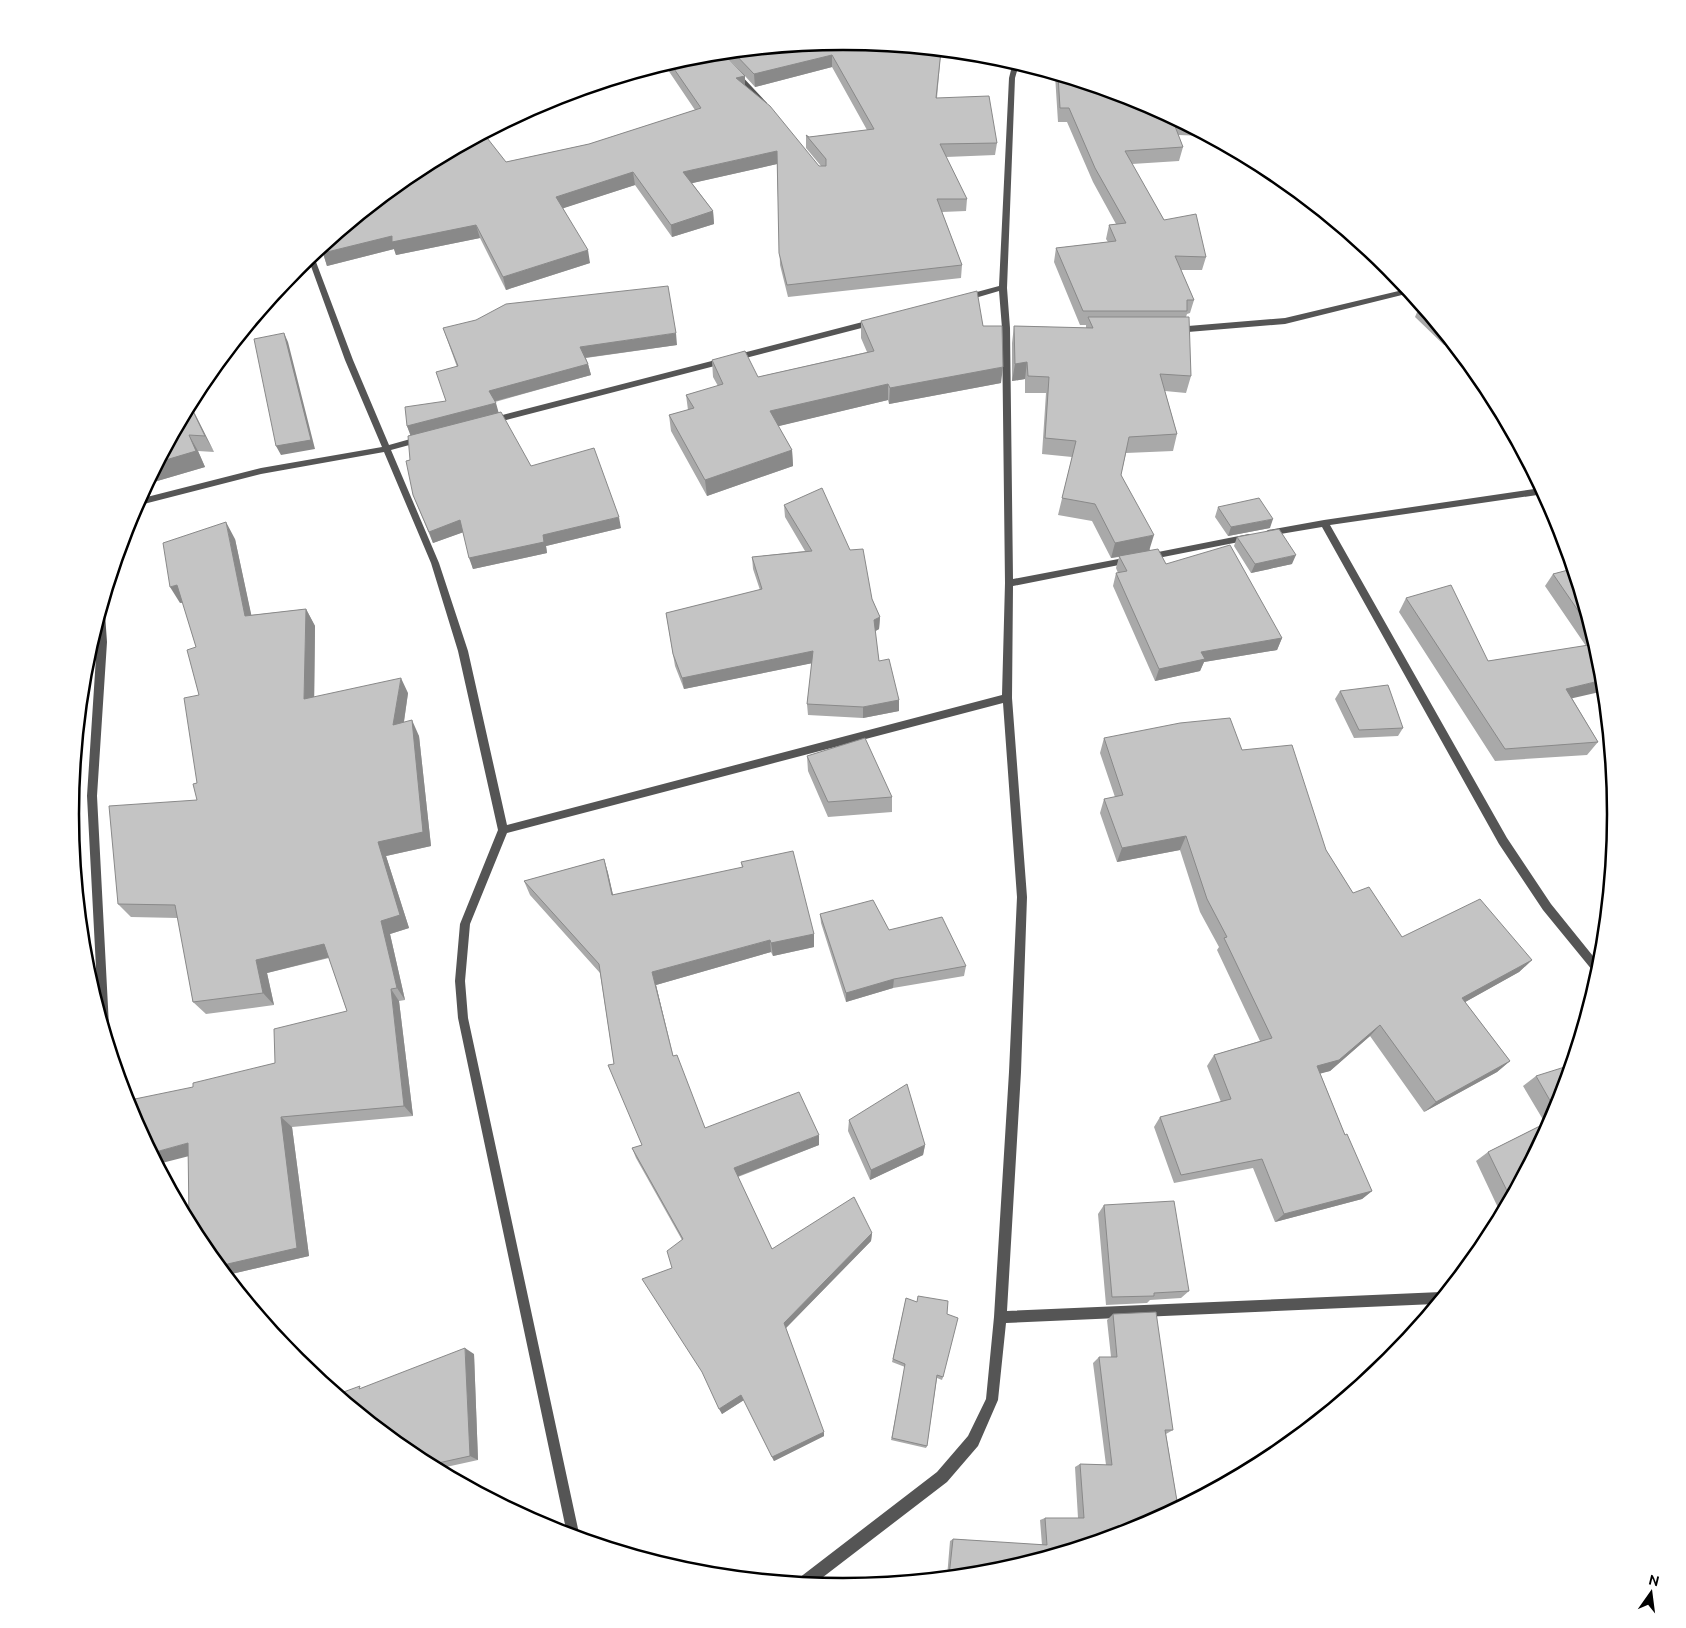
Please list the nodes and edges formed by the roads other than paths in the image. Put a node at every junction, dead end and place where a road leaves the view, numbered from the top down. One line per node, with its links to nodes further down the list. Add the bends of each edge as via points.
1 (731, 67): 3 (street)
2 (1014, 70): 5 (street)
3 (768, 108)
4 (314, 264): 12 (street)
5 (1003, 288): 7 (street); 16 (street, via 1011,328)
6 (1401, 293): 9 (street, via 1285,321)
7 (955, 301)
8 (887, 318): 10 (street)
9 (1164, 331)
10 (482, 424)
11 (434, 436): 12 (street)
12 (386, 449): 14 (street, via 261,471); 19 (street, via 435,563 463,650)
13 (1535, 492): 15 (street)
14 (147, 500)
15 (1324, 523): 16 (street); 20 (street, via 1503,841 1547,908)
16 (1010, 583): 18 (street)
17 (101, 632): 21 (street, via 92,796)
18 (1007, 698): 19 (street); 23 (street, via 1022,897)
19 (503, 830): 24 (street, via 465,924 460,981 463,1018)
20 (1592, 963)
21 (103, 1002)
22 (1433, 1298): 23 (street)
23 (1000, 1317): 25 (street, via 992,1400 973,1441 942,1477)
24 (572, 1528)
25 (812, 1577)

